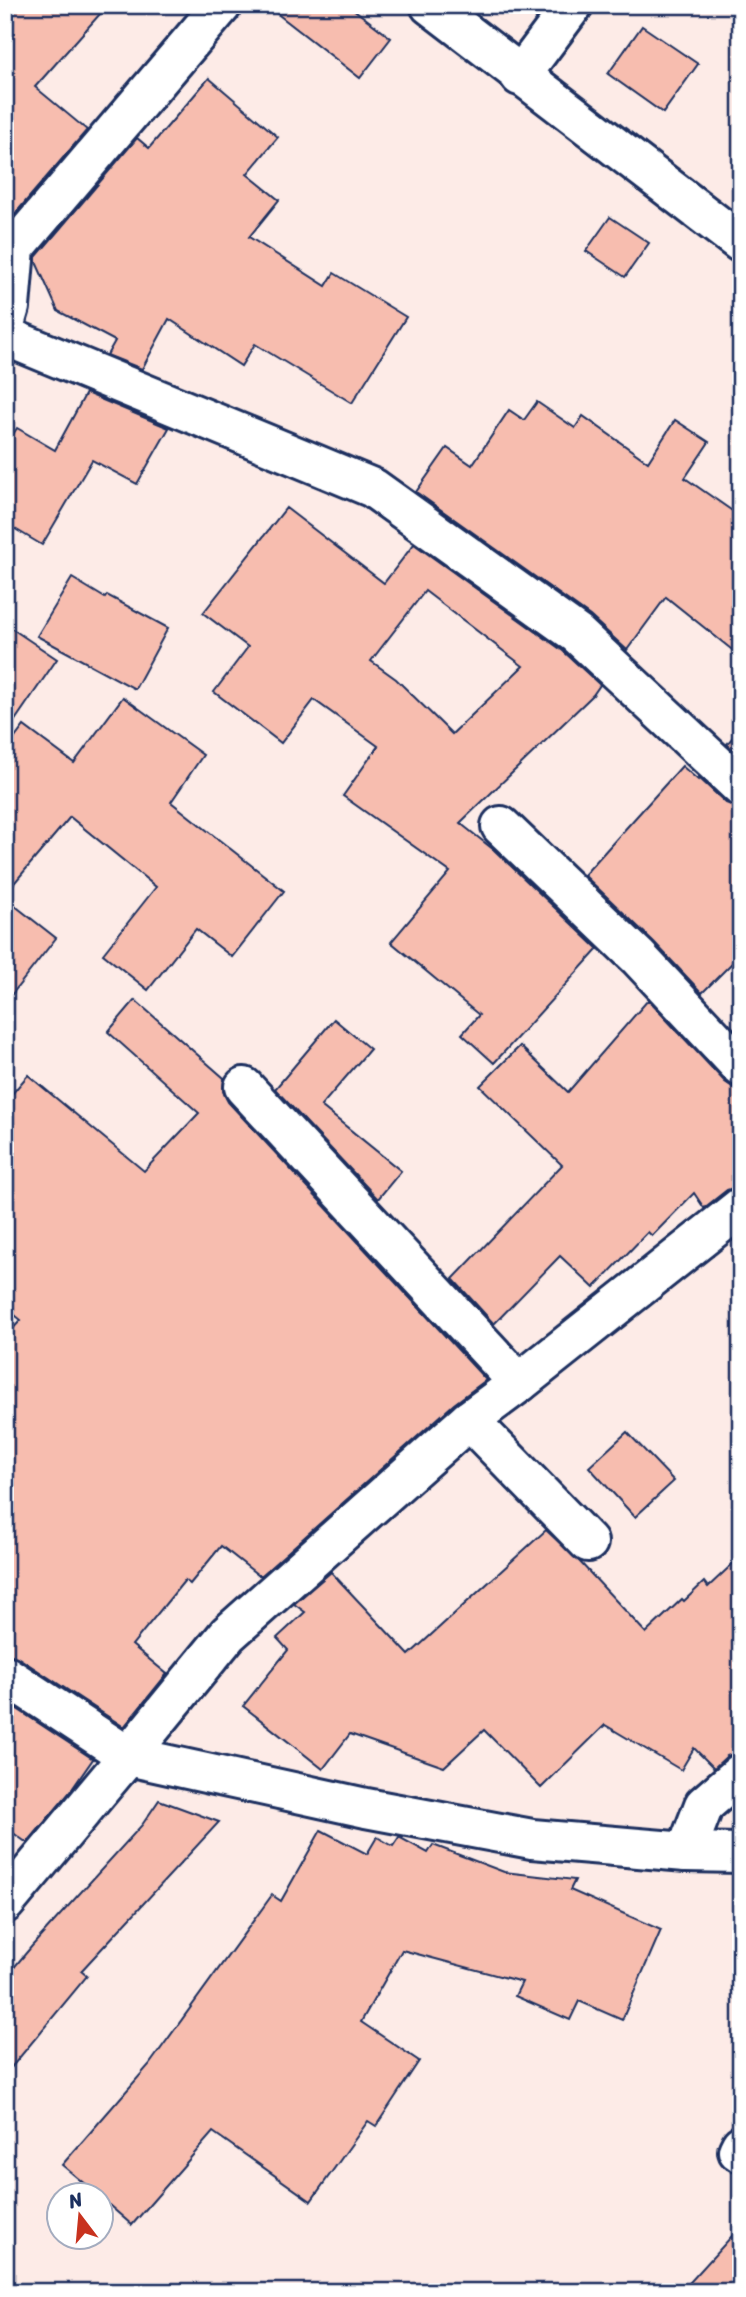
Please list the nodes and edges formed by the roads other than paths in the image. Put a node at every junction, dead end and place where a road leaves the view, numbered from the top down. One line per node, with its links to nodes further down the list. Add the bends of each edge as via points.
1 (222, 5): 6 (street, via 15,248)
2 (430, 5): 4 (street)
3 (573, 5): 4 (street)
4 (520, 76): 5 (street)
5 (741, 243)
6 (5, 324)
7 (5, 336): 8 (street, via 373,488 577,634)
8 (741, 787)
9 (501, 825): 10 (street, via 638,957)
10 (741, 1068)
11 (244, 1087): 13 (street)
12 (741, 1207): 13 (street)
13 (519, 1383): 14 (street)
14 (469, 1420): 15 (street); 17 (street, via 228,1634)
15 (588, 1542)
16 (5, 1675): 17 (street)
17 (128, 1756): 19 (street, via 532,1839); 21 (street)
18 (741, 1773): 19 (street, via 704,1805)
19 (686, 1852): 20 (street)
20 (741, 1853)
21 (5, 1903)
22 (741, 2145): 23 (street)
23 (741, 2153)

